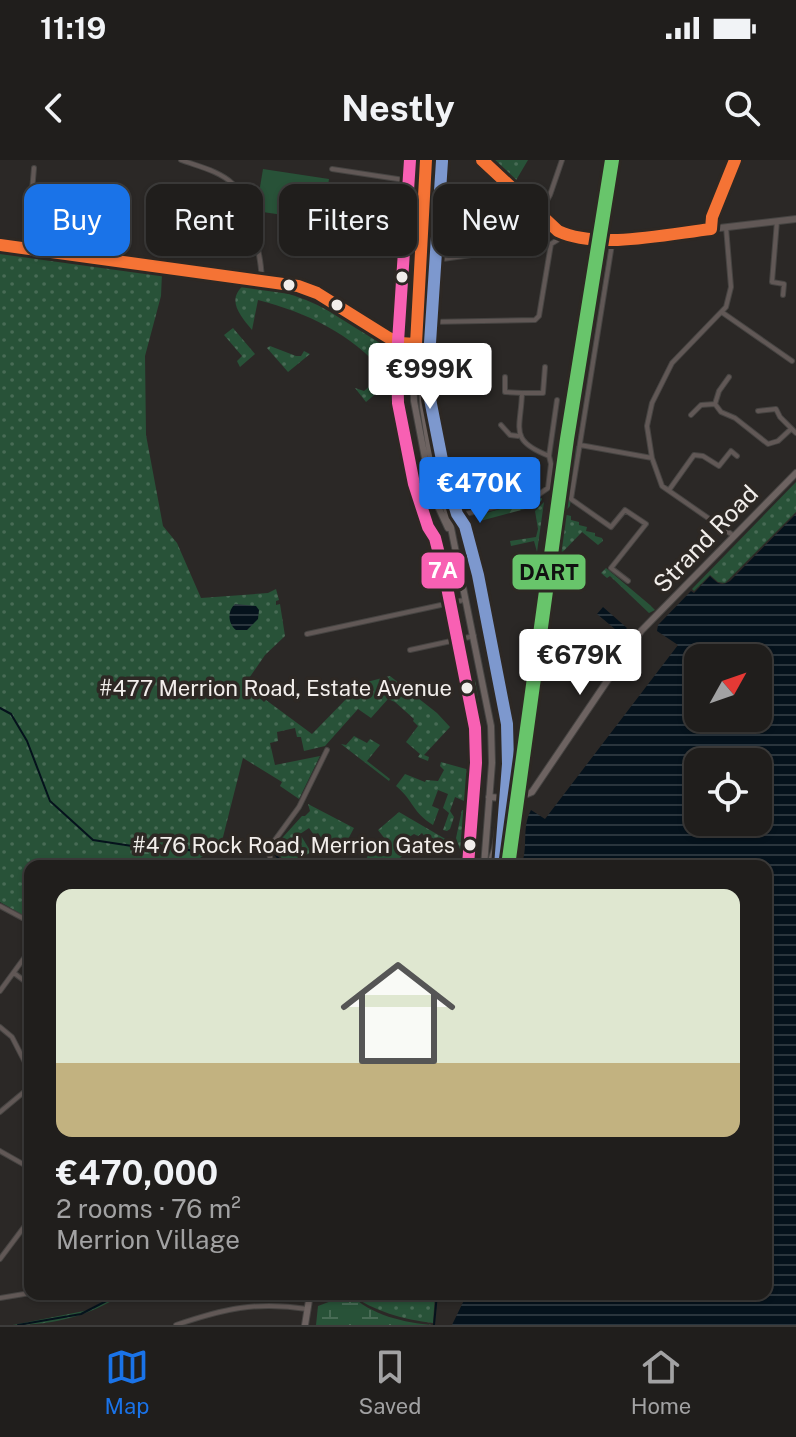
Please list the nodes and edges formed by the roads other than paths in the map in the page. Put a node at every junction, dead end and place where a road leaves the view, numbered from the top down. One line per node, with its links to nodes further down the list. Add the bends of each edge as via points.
1 (181, 160): 24 (street, via 220,175 238,190)
2 (426, 160): 8 (main road)
3 (482, 160): 10 (street)
4 (562, 160): 11 (street)
5 (735, 160): 16 (street)
6 (34, 168): 9 (street)
7 (332, 169): 8 (street)
8 (425, 183): 28 (main road)
9 (33, 184)
10 (507, 184)
11 (548, 198)
12 (796, 219): 13 (street)
13 (777, 221): 15 (street); 25 (street, via 772,282 784,284)
14 (548, 223): 17 (street)
15 (726, 227): 16 (street); 26 (street, via 731,289)
16 (711, 229): 18 (street)
17 (562, 236): 18 (street); 19 (street)
18 (613, 238): 42 (street)
19 (551, 244): 23 (street); 27 (street, via 535,320)
20 (0, 245): 21 (street)
21 (24, 249)
22 (78, 256): 24 (street)
23 (428, 261)
24 (261, 281): 28 (street, via 309,289 389,338)
25 (783, 295)
26 (723, 313): 29 (street); 45 (street, via 681,353 658,388 647,425)
27 (429, 322)
28 (416, 344): 48 (main road, via 418,401)
29 (792, 361)
30 (545, 367): 33 (street, via 543,393)
31 (505, 377): 33 (street, via 505,392)
32 (729, 377): 35 (street)
33 (522, 393): 41 (street)
34 (557, 400): 43 (street)
35 (715, 404): 37 (street, via 701,405); 39 (street, via 768,444)
36 (758, 411): 39 (street, via 776,409)
37 (691, 415)
38 (501, 425): 41 (street, via 510,435)
39 (791, 429): 40 (street)
40 (796, 433)
41 (519, 435): 43 (street)
42 (580, 445): 45 (street); 50 (street, via 571,499 611,527 625,510 646,524 611,568)
43 (549, 456): 48 (street, via 548,488 542,494)
44 (737, 456): 47 (street, via 731,451 719,466 694,455)
45 (652, 458): 47 (street, via 660,484)
46 (796, 473): 49 (main road, Strand Road)
47 (669, 491): 49 (street)
48 (446, 519): 51 (main road)
49 (734, 536): 57 (main road, Strand Road, via 631,644 532,792)
50 (628, 581)
51 (467, 600): 52 (street); 53 (main road)
52 (307, 634)
53 (474, 636): 54 (street); 56 (main road, via 491,734)
54 (410, 650)
55 (327, 750): 58 (street, via 299,807 272,844)
56 (489, 797): 57 (main road); 59 (main road)
57 (507, 799): 60 (main road)
58 (270, 860)
59 (486, 860)
60 (491, 860)
61 (0, 906): 62 (street)
62 (24, 919)
63 (24, 959): 64 (street)
64 (14, 973): 65 (street); 66 (street)
65 (24, 980)
66 (0, 991)
67 (0, 1027): 68 (street)
68 (24, 1058)
69 (24, 1092): 70 (street)
70 (0, 1112)
71 (0, 1151): 72 (street)
72 (24, 1165)
73 (24, 1228): 75 (street)
74 (24, 1231): 75 (street)
75 (21, 1232): 76 (street)
76 (0, 1259)
77 (24, 1294): 78 (street)
78 (0, 1298)
79 (309, 1300): 80 (main road)
80 (307, 1309): 81 (street, via 249,1305); 82 (main road)
81 (176, 1325)
82 (305, 1325)

